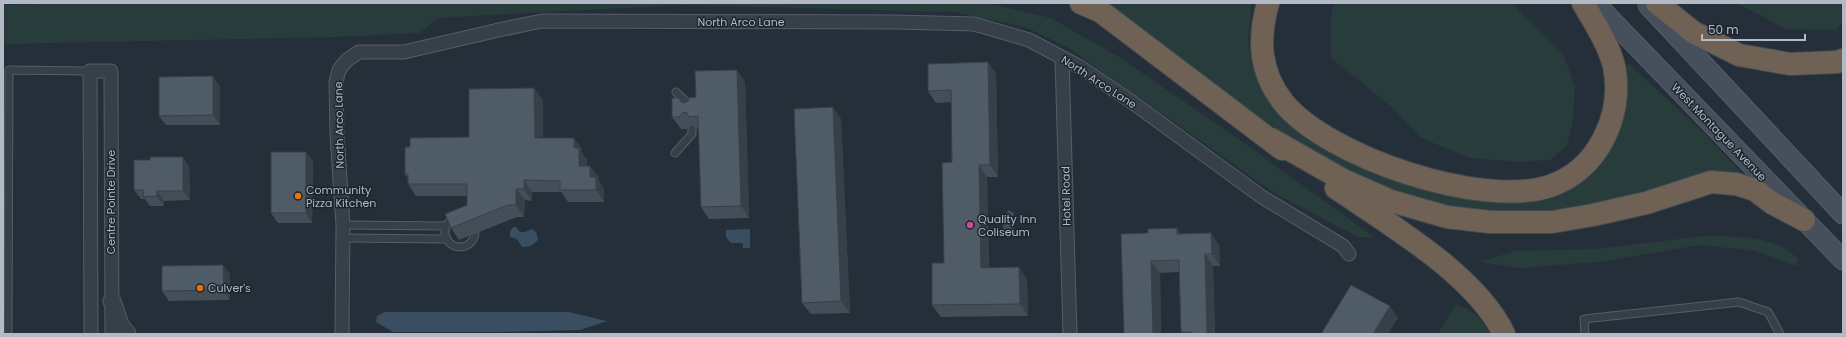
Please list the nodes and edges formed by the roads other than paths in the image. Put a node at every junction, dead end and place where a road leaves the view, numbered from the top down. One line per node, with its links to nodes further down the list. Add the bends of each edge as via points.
1 (1081, 3): 14 (highway, via 1100,11)
2 (1268, 3): 3 (highway, via 1262,25 1261,47 1266,68 1273,86 1284,102 1313,128 1372,160 1411,176 1488,190 1514,192 1550,186 1570,177 1589,160 1603,142 1612,119 1617,94 1614,66 1599,29)
3 (1583, 3)
4 (1595, 3): 17 (main road, West Montague Avenue)
5 (1646, 3): 16 (main road)
6 (1657, 3): 8 (highway, via 1693,32 1739,55 1790,64)
7 (1062, 58): 18 (street, North Arco Lane, via 1029,40 974,24 896,22 542,21 404,52 359,52 347,60 336,82); 22 (street, North Arco Lane, via 1129,100 1262,198 1343,246); 30 (street, Hotel Road)
8 (1843, 60)
9 (6, 70): 10 (lane); 25 (lane)
10 (90, 71): 24 (street, Centre Pointe Drive, via 110,71); 26 (street, Centre Pointe Drive)
11 (676, 92): 12 (lane, via 692,106)
12 (692, 110)
13 (692, 129): 15 (lane, via 692,134)
14 (1271, 139): 17 (highway, via 1343,180 1391,201 1447,217 1490,222 1552,222 1593,216 1646,203 1711,182 1736,184 1755,190 1772,203); 31 (highway, via 1446,265 1496,318)
15 (675, 153)
16 (1843, 214)
17 (1804, 220): 23 (main road, West Montague Avenue)
18 (343, 225): 19 (lane); 20 (street, North Arco Lane)
19 (446, 226): 21 (lane); 21 (lane, via 453,219 463,218 471,223 474,232 471,241 463,246 454,246)
20 (343, 238): 21 (lane); 29 (street, North Arco Lane)
21 (446, 239)
22 (1349, 254)
23 (1843, 260)
24 (112, 301): 27 (street, Centre Pointe Drive); 28 (street, via 120,325)
25 (8, 334)
26 (91, 334)
27 (112, 334)
28 (127, 334)
29 (342, 334)
30 (1070, 334)
31 (1504, 334)
32 (1585, 334): 33 (lane, via 1584,319 1739,302 1768,312)
33 (1780, 334)

